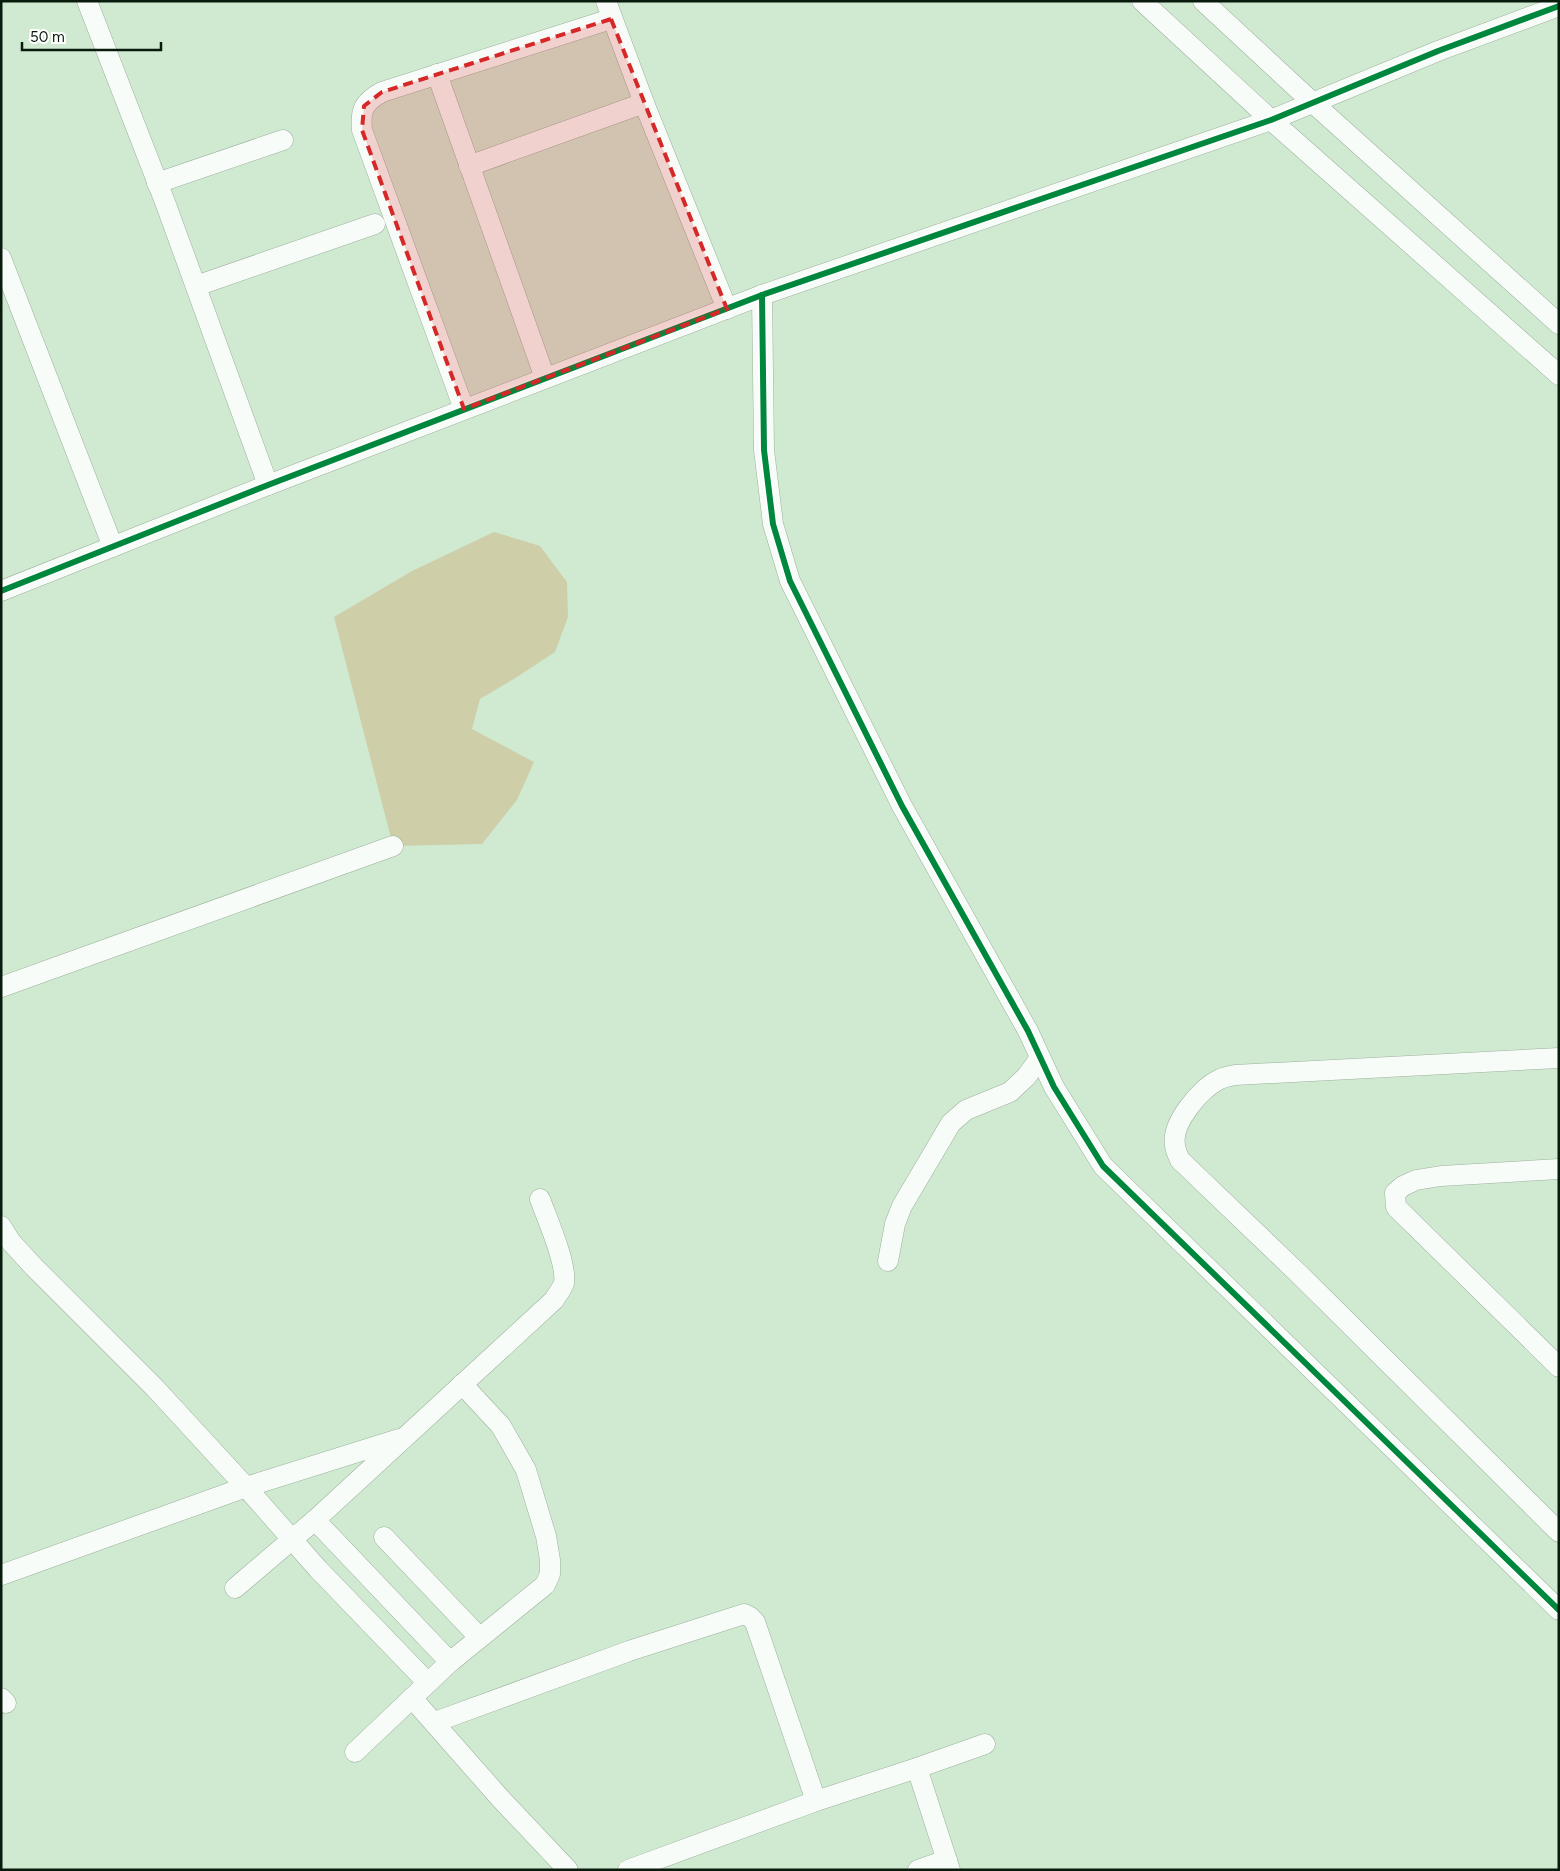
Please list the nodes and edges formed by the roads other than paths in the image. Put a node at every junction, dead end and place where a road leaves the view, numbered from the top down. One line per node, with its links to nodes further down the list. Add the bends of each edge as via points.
1 (88, 1): 12 (street)
2 (1142, 1): 9 (street)
3 (1203, 1): 7 (street)
4 (1559, 6): 7 (street)
5 (608, 10): 6 (street); 8 (street)
6 (437, 74): 11 (street); 21 (street, via 369,99 361,119 362,130)
7 (1312, 102): 9 (street); 18 (street)
8 (644, 103): 11 (street); 17 (street)
9 (1271, 120): 16 (street); 19 (street)
10 (283, 140): 12 (street)
11 (470, 166): 20 (street)
12 (158, 182): 15 (street)
13 (375, 224): 15 (street)
14 (1, 258): 23 (street)
15 (196, 286): 22 (street)
16 (762, 295): 17 (street); 27 (street, via 764,450 773,524 790,581 902,806)
17 (727, 310): 20 (street)
18 (1559, 324)
19 (1559, 375)
20 (545, 378): 21 (street)
21 (464, 409): 22 (street)
22 (268, 485): 23 (street)
23 (112, 547): 24 (street)
24 (1, 591)
25 (393, 846): 26 (street)
26 (1, 987)
27 (1040, 1058): 32 (street, via 1010,1092 966,1110 952,1123 902,1206); 43 (street, via 1054,1087 1103,1166)
28 (1559, 1058): 38 (street, via 1235,1075 1206,1088 1182,1116 1174,1144 1180,1160)
29 (1559, 1169): 33 (street, via 1440,1176 1416,1180 1396,1193 1396,1207)
30 (540, 1199): 34 (street, via 561,1259 564,1285 554,1300)
31 (1, 1226): 36 (street, via 34,1267 155,1388)
32 (888, 1261)
33 (1559, 1366)
34 (462, 1384): 35 (street); 44 (street, via 500,1426 526,1470 550,1560 550,1574 545,1585)
35 (404, 1437): 36 (street); 37 (street)
36 (246, 1487): 40 (street); 41 (street)
37 (316, 1520): 40 (street); 45 (street)
38 (1559, 1532)
39 (384, 1536): 44 (street)
40 (292, 1540): 42 (street); 46 (street, via 362,1617)
41 (1, 1575)
42 (236, 1588)
43 (1559, 1610)
44 (480, 1637): 45 (street)
45 (450, 1662): 46 (street)
46 (428, 1682): 47 (street)
47 (412, 1698): 48 (street); 50 (street)
48 (435, 1722): 52 (street, via 629,1651 744,1614 755,1622); 54 (street)
49 (985, 1744): 51 (street)
50 (355, 1752)
51 (916, 1768): 52 (street); 53 (street)
52 (816, 1800): 55 (street)
53 (948, 1865): 56 (street)
54 (568, 1870)
55 (628, 1870)
56 (918, 1870)

